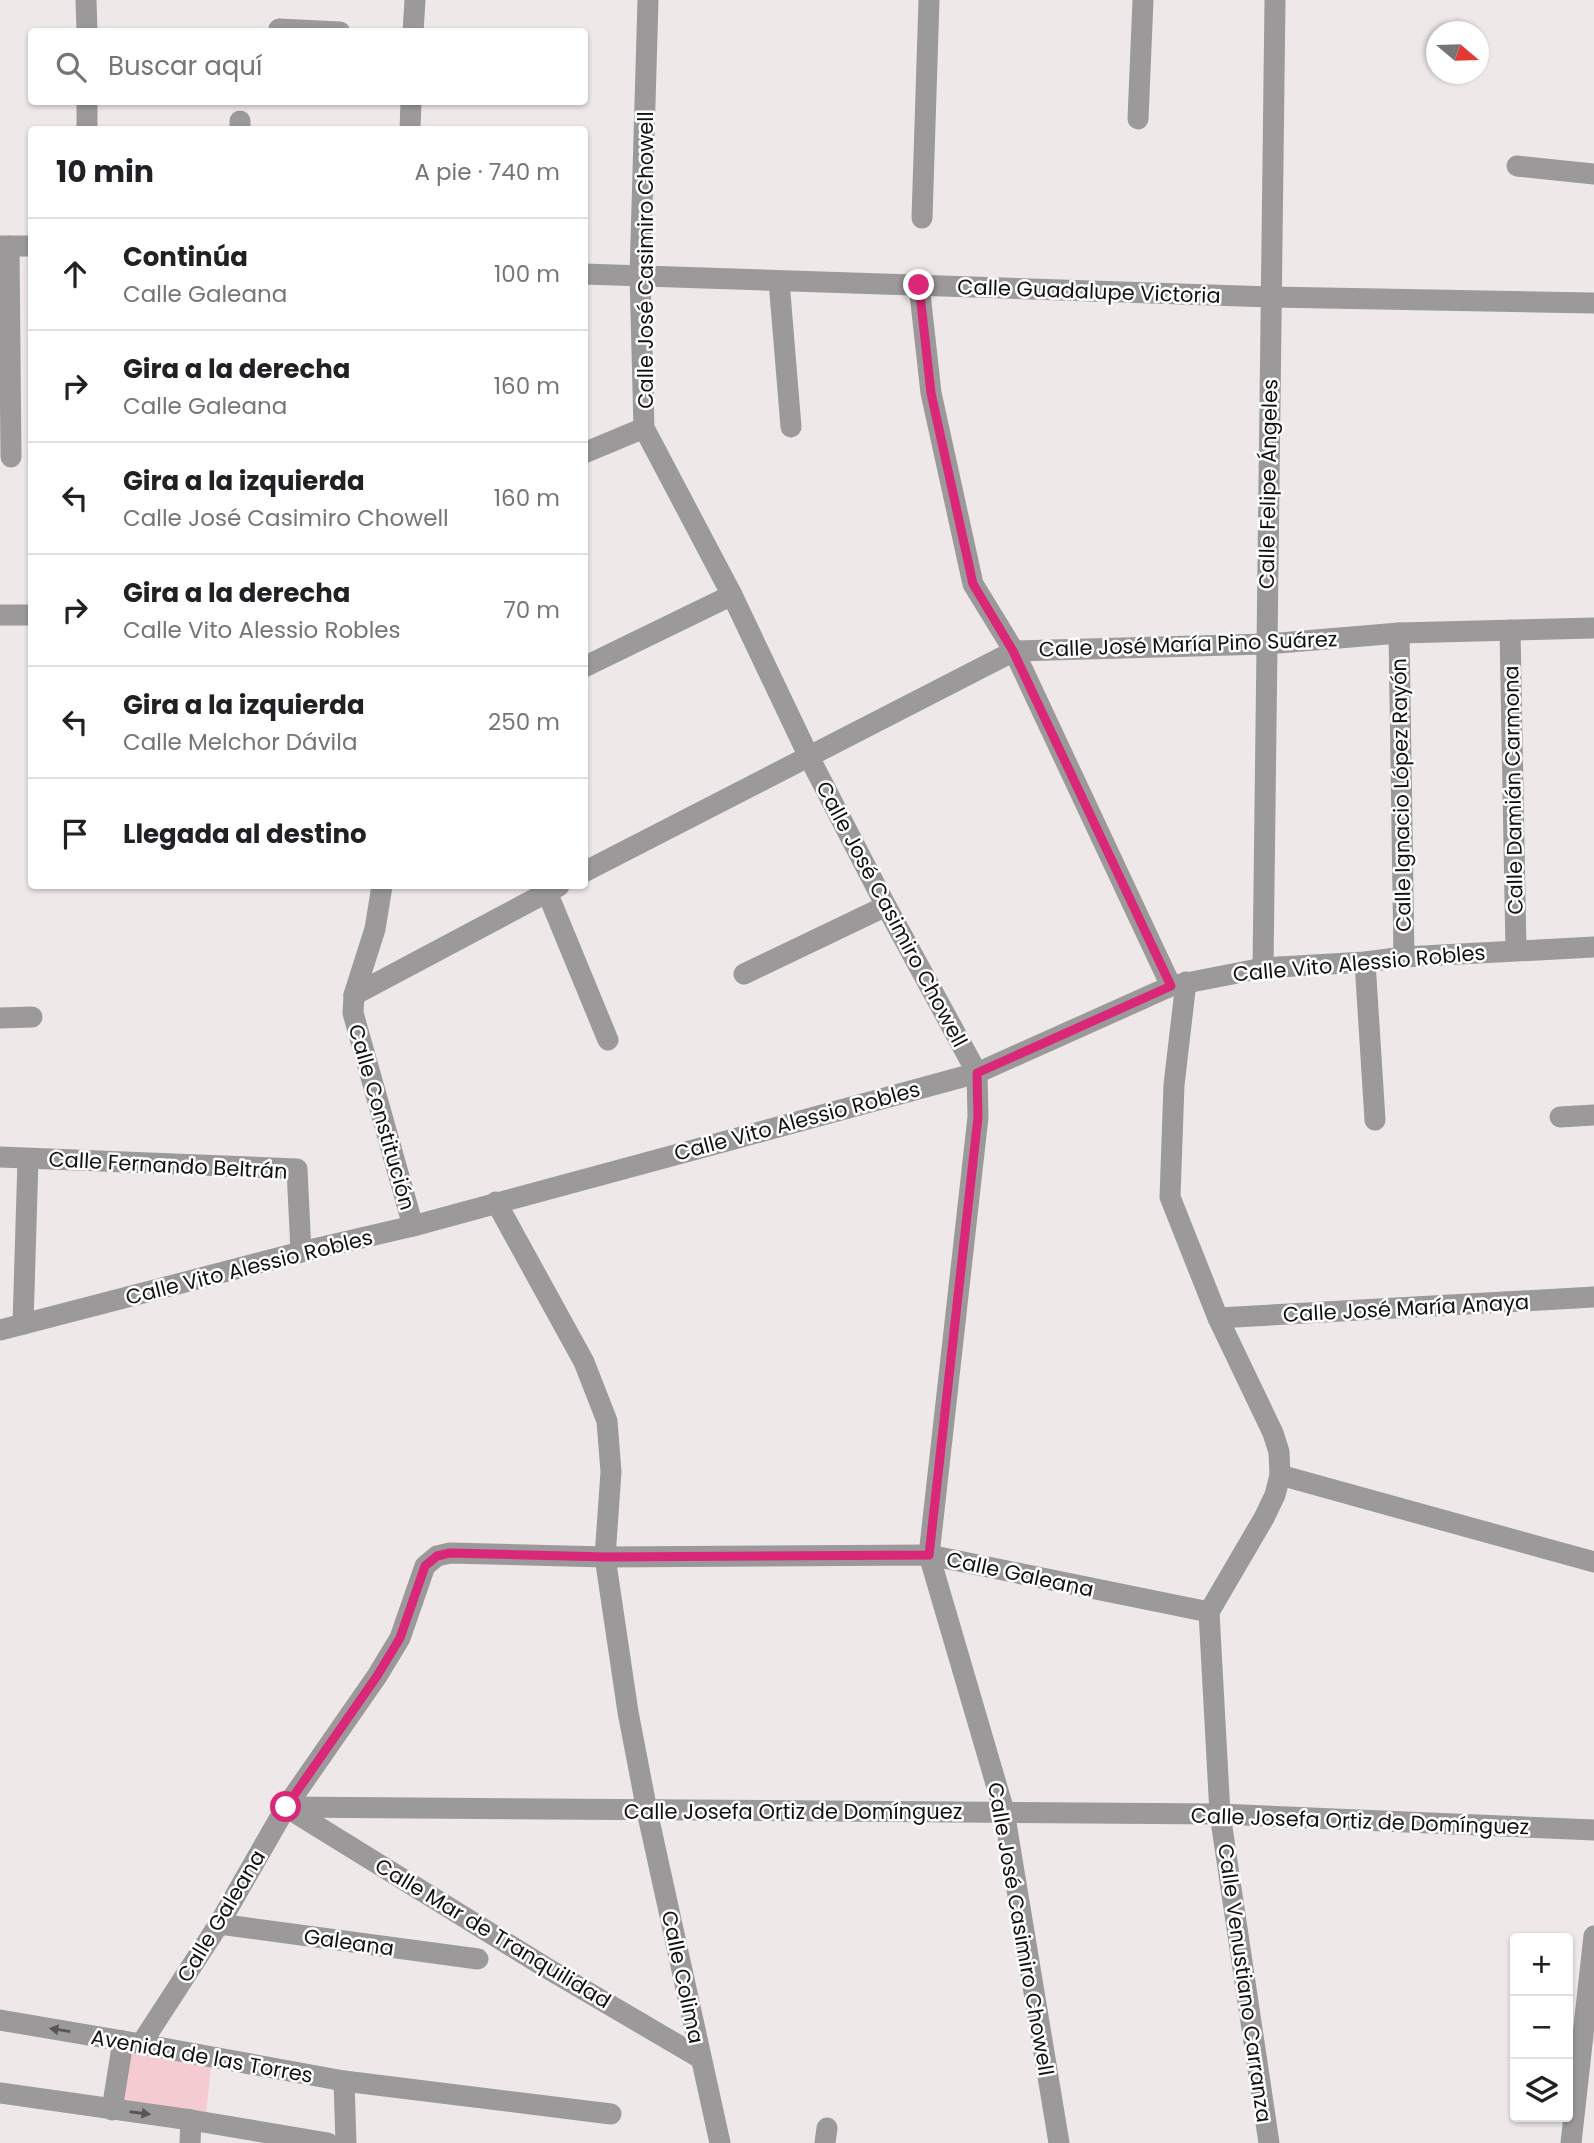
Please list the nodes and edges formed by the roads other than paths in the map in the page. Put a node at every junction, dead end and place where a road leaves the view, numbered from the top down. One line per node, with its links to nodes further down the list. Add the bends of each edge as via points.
1 (86, 0): 7 (street)
2 (415, 0): 8 (street)
3 (648, 0): 20 (street, Calle José Casimiro Chowell)
4 (929, 0): 16 (street)
5 (1143, 0): 11 (street)
6 (1275, 0): 23 (street, Calle Felipe Ángeles)
7 (87, 28)
8 (413, 28)
9 (87, 105): 12 (street)
10 (411, 105): 13 (street)
11 (1138, 119)
12 (87, 126)
13 (410, 126)
14 (1517, 166): 15 (street)
15 (1594, 174)
16 (922, 218)
17 (4, 246): 18 (street); 28 (street)
18 (28, 246)
19 (588, 274): 20 (street, Calle Guadalupe Victoria)
20 (640, 275): 21 (street, Calle Guadalupe Victoria); 26 (street, Calle José Casimiro Chowell)
21 (779, 281): 22 (street, Calle Guadalupe Victoria); 25 (street)
22 (919, 285): 23 (street, Calle Guadalupe Victoria); 36 (street, via 931,393 973,584)
23 (1271, 297): 24 (street, Calle Guadalupe Victoria); 35 (street, Calle Felipe Ángeles)
24 (1594, 303)
25 (791, 427)
26 (644, 428): 27 (street); 29 (street, Calle José Casimiro Chowell)
27 (588, 451)
28 (11, 457)
29 (732, 595): 37 (street); 38 (street, Calle José Casimiro Chowell)
30 (0, 615): 31 (street)
31 (28, 615)
32 (1594, 628): 33 (street, Calle José María Pino Suárez)
33 (1510, 630): 34 (street, Calle José María Pino Suárez); 45 (street, Calle Damián Carmona)
34 (1399, 633): 35 (street, Calle José María Pino Suárez); 46 (street, Calle Ignacio López Rayón)
35 (1266, 645): 36 (street, Calle José María Pino Suárez); 48 (street, Calle Felipe Ángeles)
36 (1013, 651): 38 (street, Calle José María Pino Suárez); 50 (street)
37 (588, 665)
38 (809, 757): 39 (street, Calle José María Pino Suárez); 43 (street, Calle José Casimiro Chowell)
39 (588, 870)
40 (382, 889): 51 (street, Calle Constitución, via 376,929)
41 (551, 889): 51 (street)
42 (553, 889): 54 (street)
43 (886, 906): 49 (street); 55 (street, Calle José Casimiro Chowell)
44 (1594, 947): 45 (street, Calle Vito Alessio Robles)
45 (1517, 950): 46 (street, Calle Vito Alessio Robles)
46 (1404, 957): 47 (street, Calle Vito Alessio Robles)
47 (1365, 961): 48 (street, Calle Vito Alessio Robles); 58 (street)
48 (1263, 968): 50 (street, Calle Vito Alessio Robles)
49 (744, 974)
50 (1179, 984): 55 (street, Calle Vito Alessio Robles); 65 (street, via 1170,1197)
51 (354, 995): 62 (street, Calle Constitución, via 353,1013)
52 (32, 1017): 53 (street)
53 (0, 1018)
54 (608, 1040)
55 (977, 1073): 61 (street, Calle Vito Alessio Robles); 69 (street, Calle José Casimiro Chowell, via 978,1117)
56 (1594, 1115): 57 (street)
57 (1560, 1117)
58 (1376, 1120)
59 (0, 1157): 60 (street, Calle Fernando Beltrán)
60 (28, 1159): 63 (street, Calle Fernando Beltrán, via 298,1169); 66 (street)
61 (496, 1202): 62 (street, Calle Vito Alessio Robles); 70 (street, Calle Colima, via 584,1362 607,1421 611,1472)
62 (413, 1226): 63 (street, Calle Vito Alessio Robles)
63 (301, 1252): 66 (street, Calle Vito Alessio Robles)
64 (1594, 1297): 65 (street, Calle José María Anaya)
65 (1218, 1318): 68 (street, via 1273,1433)
66 (23, 1324): 67 (street, Calle Vito Alessio Robles)
67 (0, 1330)
68 (1280, 1475): 71 (street); 72 (street, via 1264,1518)
69 (929, 1555): 70 (street, Calle Galeana); 72 (street, Calle Galeana); 75 (street, Calle José Casimiro Chowell)
70 (605, 1557): 73 (street, Calle Galeana, via 437,1556 425,1566 400,1638); 74 (street, Calle Colima)
71 (1594, 1562)
72 (1209, 1612): 76 (street, Calle Venustiano Carranza)
73 (286, 1807): 74 (street, Calle Josefa Ortiz de Domínguez); 78 (street, Calle Galeana); 83 (street, Calle Mar de Tranquilidad)
74 (647, 1811): 75 (street, Calle Josefa Ortiz de Domínguez); 83 (street, Calle Colima)
75 (1004, 1811): 76 (street, Calle Josefa Ortiz de Domínguez); 93 (street, Calle José Casimiro Chowell)
76 (1220, 1814): 77 (street, Calle Josefa Ortiz de Domínguez); 94 (street, Calle Venustiano Carranza)
77 (1594, 1830)
78 (219, 1924): 80 (street, Galeana); 82 (street, Calle Galeana)
79 (1594, 1937): 95 (street)
80 (478, 1959)
81 (0, 2021): 82 (street, Avenida de las Torres, one-way to 81)
82 (132, 2043): 84 (street, Avenida de las Torres); 86 (street)
83 (700, 2058): 92 (street, Calle Colima)
84 (344, 2081): 87 (street, Avenida de las Torres); 91 (street)
85 (0, 2093): 86 (street)
86 (112, 2109): 88 (street, one-way to 88)
87 (611, 2114)
88 (191, 2120): 89 (street); 90 (street)
89 (190, 2143)
90 (328, 2143)
91 (346, 2143)
92 (720, 2143)
93 (1059, 2143)
94 (1269, 2143)
95 (1571, 2143)

